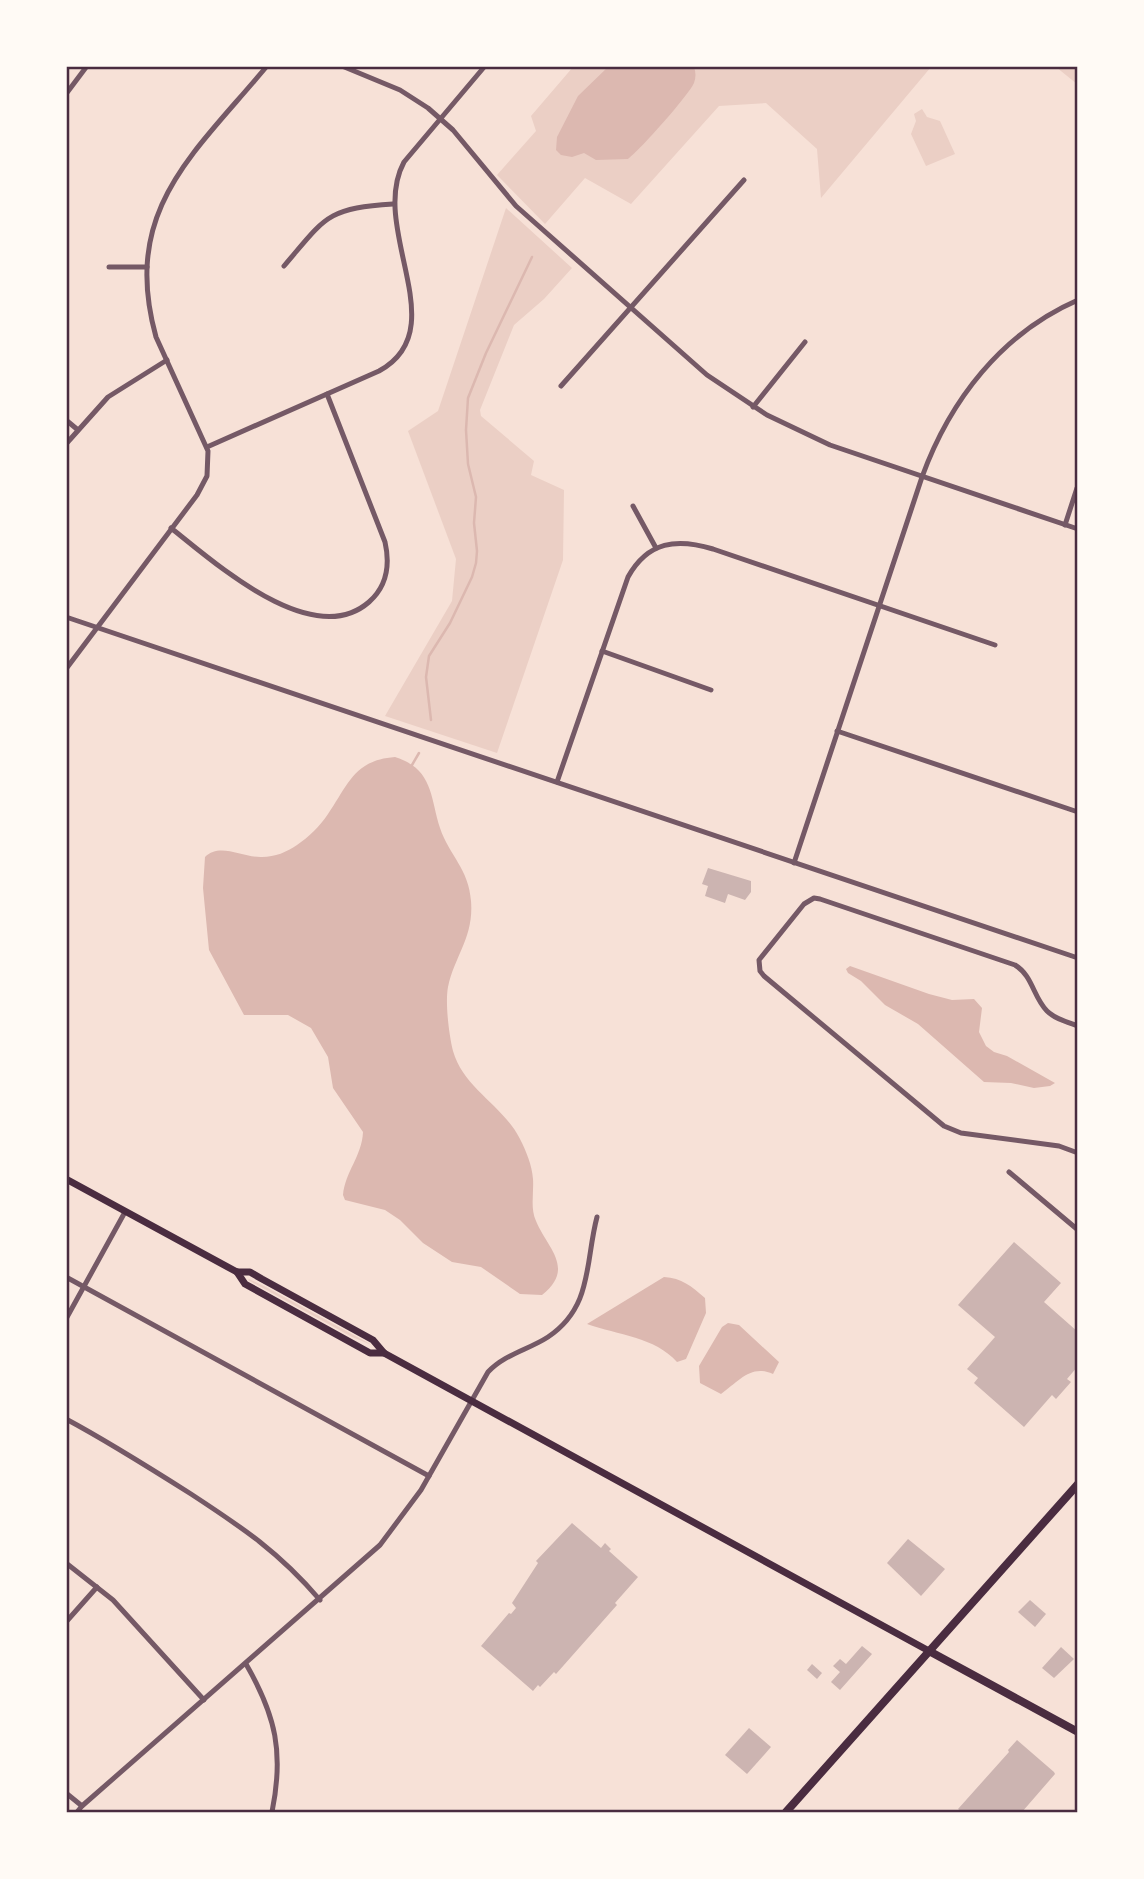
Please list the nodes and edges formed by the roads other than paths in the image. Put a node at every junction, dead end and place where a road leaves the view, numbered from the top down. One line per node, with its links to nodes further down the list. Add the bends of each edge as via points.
1 (87, 66): 5 (street)
2 (267, 66): 11 (street, via 171,184 151,231)
3 (342, 66): 6 (street, via 400,90)
4 (485, 66): 6 (street)
5 (66, 94)
6 (441, 120): 8 (street, via 404,162); 13 (street, via 516,206)
7 (744, 180): 13 (street)
8 (393, 204): 9 (street, via 335,213); 17 (street, via 413,313 409,340 388,367)
9 (284, 266)
10 (109, 267): 11 (street)
11 (147, 267): 15 (street, via 149,309)
12 (1077, 300): 23 (street, via 1033,323 1001,351 950,416)
13 (630, 308): 16 (street); 18 (street, via 707,376)
14 (805, 342): 18 (street)
15 (167, 360): 20 (street, via 108,397); 22 (street)
16 (561, 386)
17 (327, 394): 22 (street); 27 (street, via 388,554 382,584 367,604 334,618 273,600 240,581)
18 (753, 407): 23 (street, via 830,445)
19 (66, 420): 20 (street)
20 (78, 430): 21 (street)
21 (66, 444)
22 (207, 447): 27 (street, via 204,482)
23 (922, 477): 26 (street); 30 (street)
24 (1077, 488): 26 (street)
25 (633, 506): 29 (street)
26 (1065, 525): 28 (street)
27 (171, 528): 32 (street)
28 (1077, 529)
29 (656, 548): 30 (street, via 694,543); 34 (street, via 628,577)
30 (880, 606): 33 (street); 37 (street)
31 (66, 617): 32 (street)
32 (98, 628): 35 (street); 38 (street)
33 (995, 645)
34 (602, 651): 36 (street); 38 (street)
35 (66, 669)
36 (711, 690)
37 (836, 731): 39 (street); 40 (street)
38 (557, 782): 40 (street)
39 (1077, 812)
40 (794, 863): 41 (street)
41 (1077, 958)
42 (1077, 1026): 43 (street, via 1045,1010 1028,976 1015,965 820,899 804,904 759,960 764,976 944,1126)
43 (1077, 1153)
44 (1009, 1172): 48 (street)
45 (66, 1179): 46 (main road)
46 (125, 1212): 49 (main road); 51 (street)
47 (597, 1217): 54 (street, via 585,1286 572,1313 550,1336 495,1365)
48 (1077, 1230)
49 (237, 1272): 53 (main road, via 250,1272 373,1340); 53 (main road, via 245,1284 370,1353)
50 (66, 1277): 51 (street)
51 (84, 1286): 52 (street); 56 (street)
52 (66, 1318)
53 (384, 1353): 54 (main road)
54 (470, 1401): 56 (street); 62 (main road)
55 (66, 1419): 60 (street, via 252,1534 288,1563)
56 (429, 1476): 60 (street, via 380,1545)
57 (1077, 1484): 62 (main road)
58 (66, 1563): 59 (street)
59 (97, 1587): 61 (street); 64 (street)
60 (320, 1600): 63 (street)
61 (66, 1622)
62 (929, 1651): 65 (main road); 70 (main road)
63 (246, 1664): 64 (street); 69 (street, via 265,1699 275,1732 278,1774)
64 (204, 1700): 67 (street)
65 (1077, 1732)
66 (66, 1793): 67 (street)
67 (82, 1806): 68 (street)
68 (78, 1812)
69 (272, 1812)
70 (786, 1812)

